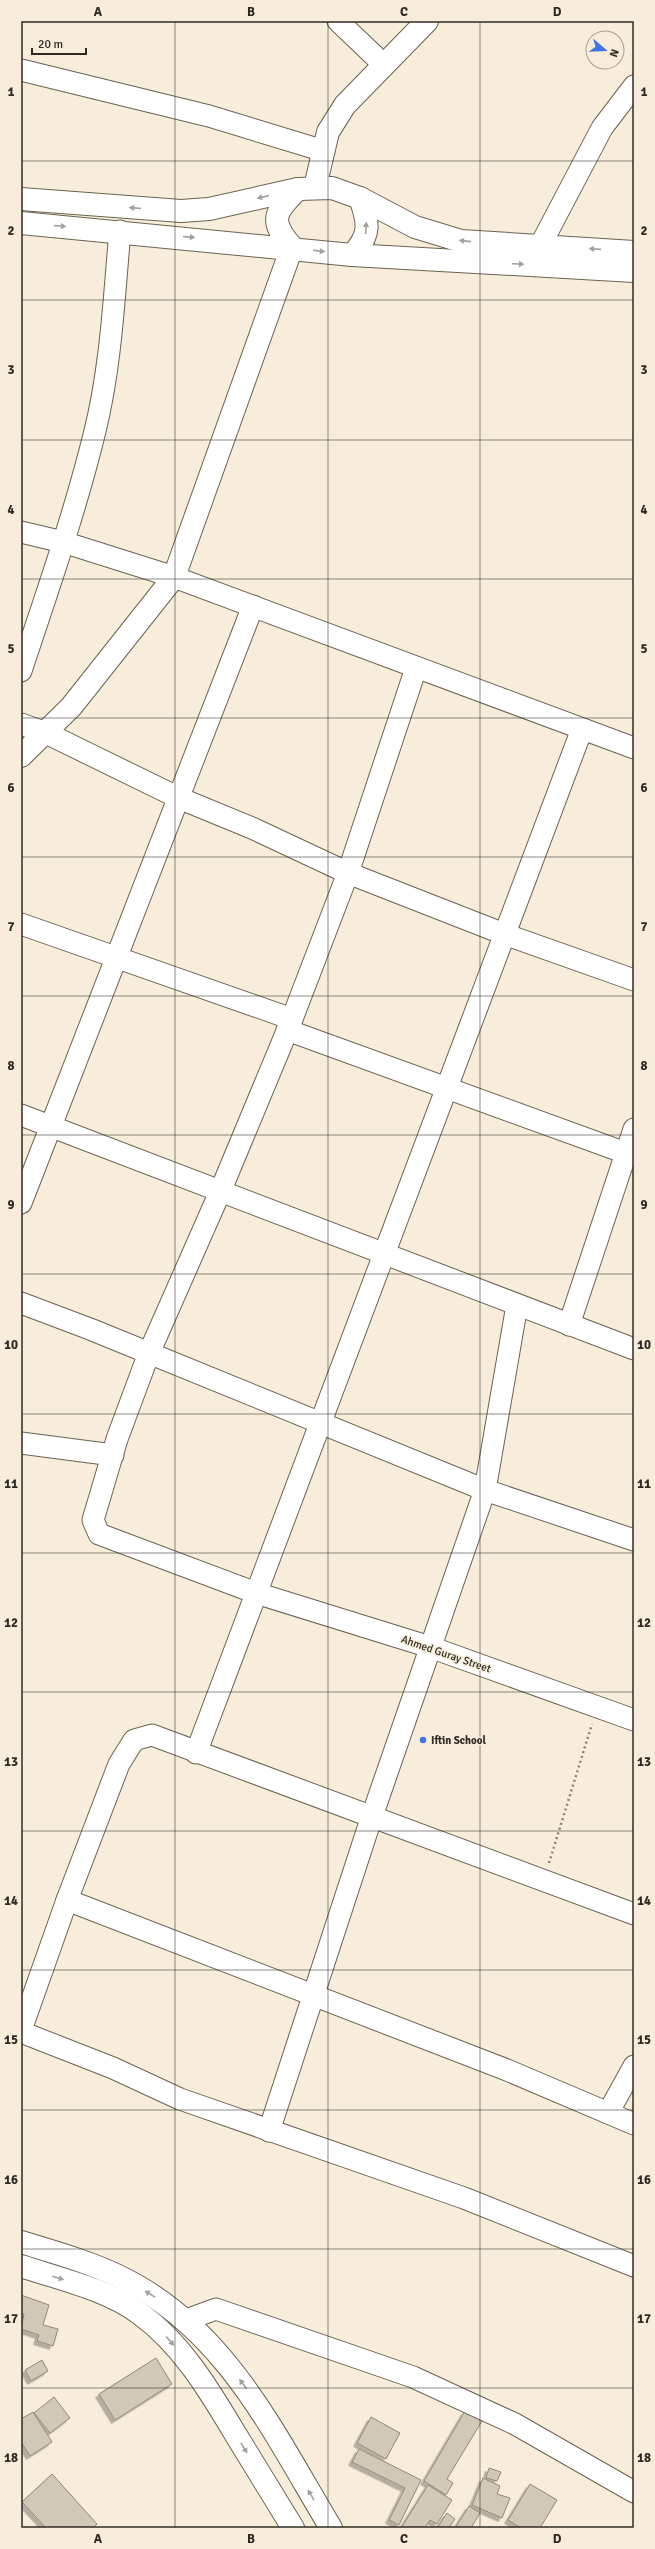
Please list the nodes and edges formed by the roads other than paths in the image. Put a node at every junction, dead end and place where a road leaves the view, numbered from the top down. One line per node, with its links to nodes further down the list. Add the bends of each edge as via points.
1 (338, 21): 3 (street)
2 (427, 21): 3 (main road)
3 (384, 65): 7 (main road, via 345,105 328,132)
4 (21, 70): 7 (street, via 209,116)
5 (634, 86): 6 (street)
6 (625, 112): 13 (street, via 602,128)
7 (324, 151): 8 (main road)
8 (306, 188): 9 (main road, via 332,188); 10 (main road, one-way to 10, via 209,209 182,212); 14 (main road, via 281,205 276,218 279,232)
9 (360, 198): 13 (main road, one-way to 9, via 461,241 415,227); 16 (main road, one-way to 9, via 366,236 367,217)
10 (21, 199)
11 (21, 223): 12 (main road, one-way to 12)
12 (120, 231): 14 (main road, one-way to 14); 19 (street, via 110,344 95,430)
13 (540, 246): 15 (main road, one-way to 13)
14 (292, 247): 16 (main road, one-way to 16); 20 (main road)
15 (634, 252)
16 (352, 255): 17 (main road, one-way to 17)
17 (634, 271)
18 (21, 532): 19 (street)
19 (63, 542): 20 (street); 23 (street)
20 (174, 577): 21 (street); 26 (main road, via 71,707)
21 (253, 606): 22 (street); 29 (street)
22 (416, 668): 25 (street); 30 (street, Ahmed Guray Street)
23 (21, 671)
24 (21, 724): 26 (street)
25 (582, 729): 27 (street); 32 (street)
26 (46, 733): 28 (main road); 29 (street)
27 (634, 748)
28 (21, 756)
29 (179, 798): 30 (street, via 252,828); 33 (street)
30 (348, 873): 32 (street); 35 (street, Ahmed Guray Street)
31 (21, 924): 33 (street)
32 (504, 934): 34 (street); 36 (street)
33 (118, 957): 35 (street); 38 (street)
34 (634, 980)
35 (289, 1024): 36 (street); 41 (street, Ahmed Guray Street)
36 (446, 1088): 40 (street); 43 (street)
37 (21, 1115): 38 (street)
38 (49, 1126): 41 (street); 42 (street)
39 (634, 1129): 40 (street)
40 (630, 1155): 46 (street)
41 (220, 1192): 43 (street); 48 (street, Ahmed Guray Street)
42 (21, 1203)
43 (382, 1255): 45 (street); 49 (street)
44 (21, 1303): 48 (street)
45 (517, 1305): 46 (street); 52 (street)
46 (569, 1325): 47 (street)
47 (634, 1349)
48 (149, 1353): 49 (street); 51 (street, Ahmed Guray Street)
49 (320, 1423): 52 (street); 54 (street)
50 (21, 1443): 51 (street)
51 (113, 1454): 54 (street, Ahmed Guray Street, via 93,1520 99,1534)
52 (485, 1490): 53 (street); 55 (street)
53 (634, 1540)
54 (256, 1593): 55 (street, Ahmed Guray Street); 57 (street)
55 (430, 1647): 56 (street, Ahmed Guray Street); 58 (street)
56 (634, 1720)
57 (196, 1753): 58 (street); 59 (street, via 152,1735 134,1740 119,1764)
58 (371, 1819): 60 (street); 61 (street)
59 (67, 1900): 61 (street); 62 (street)
60 (634, 1914)
61 (313, 1996): 64 (street, via 507,2070); 66 (street)
62 (21, 2031): 66 (street, via 113,2068 180,2099)
63 (634, 2066): 64 (street)
64 (608, 2113): 65 (street)
65 (634, 2124)
66 (270, 2131): 69 (street, via 464,2198)
67 (21, 2242): 70 (main road, one-way to 67, via 152,2294 118,2276 79,2260)
68 (21, 2266): 72 (main road, one-way to 72, via 109,2297 138,2312 166,2336 192,2366)
69 (634, 2266)
70 (186, 2320): 71 (street, via 216,2309 412,2377 515,2424); 73 (main road, one-way to 70, via 248,2390 221,2355)
71 (634, 2492)
72 (293, 2528)
73 (331, 2528)

